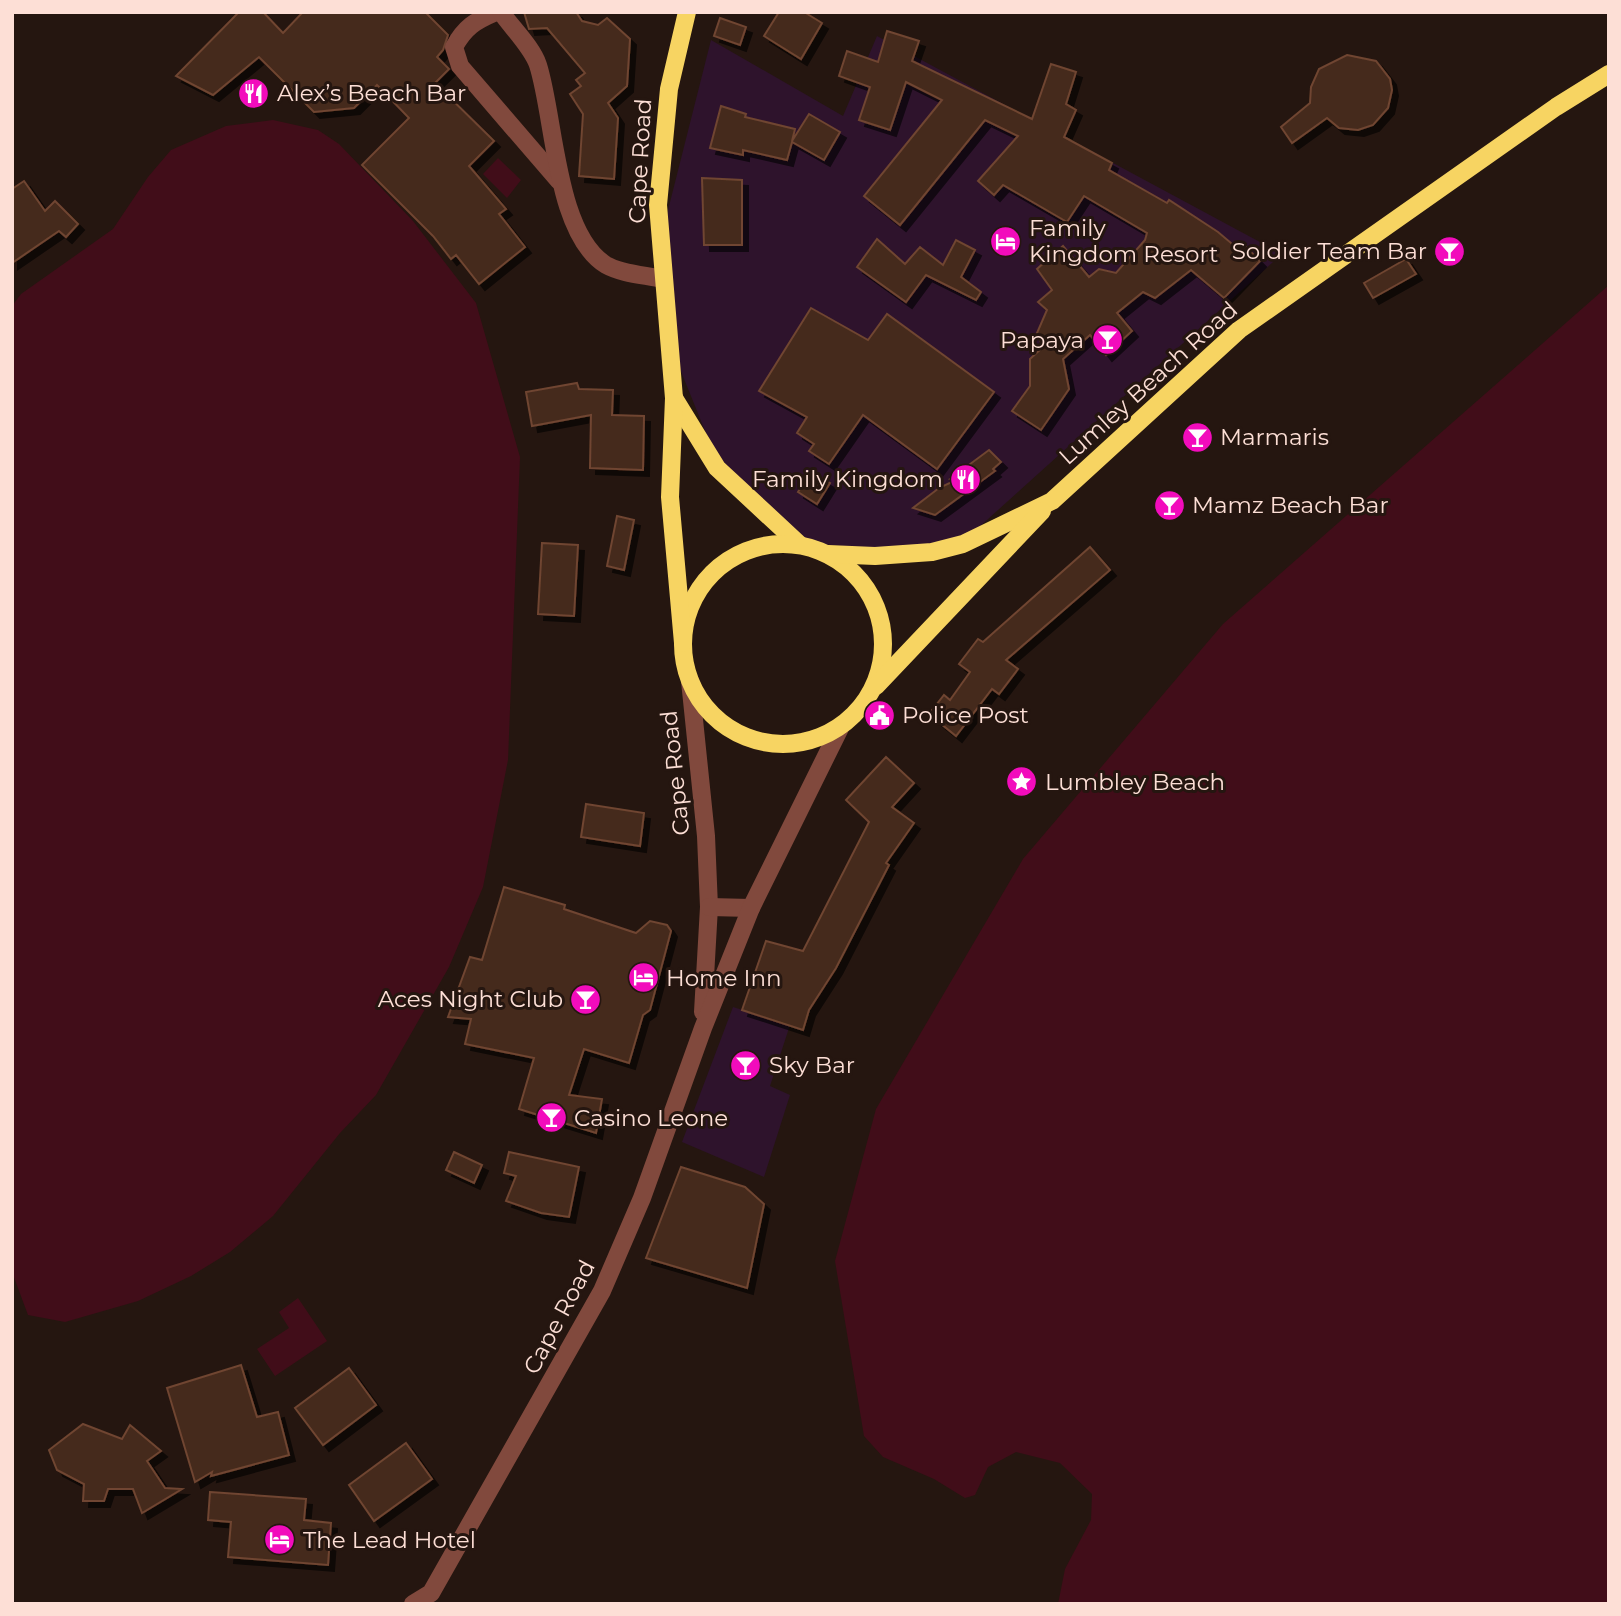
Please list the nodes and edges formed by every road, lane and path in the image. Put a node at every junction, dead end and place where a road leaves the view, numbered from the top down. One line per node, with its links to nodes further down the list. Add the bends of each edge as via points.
1 (499, 12): 4 (street, via 538,63); 4 (street, via 473,22 462,33 454,47 460,66)
2 (687, 12): 5 (main road, Cape Road, via 669,89 659,193)
3 (1609, 74): 7 (main road, Lumley Beach Road, via 1239,330)
4 (561, 183): 5 (street, via 583,242 603,263)
5 (663, 279): 6 (main road, Cape Road)
6 (674, 398): 8 (main road, via 717,468); 10 (main road, Cape Road, via 670,497)
7 (1052, 501): 9 (main road, Lumley Beach Road, via 963,544 932,552); 12 (main road)
8 (800, 545): 9 (main road); 10 (main road, via 771,545 720,567 701,588)
9 (828, 554): 12 (main road, via 859,578 879,612 884,651)
10 (683, 643): 11 (main road)
11 (690, 681): 13 (main road, via 709,711 737,734 771,744 807,743); 14 (street, Cape Road)
12 (873, 689): 13 (main road, via 859,711)
13 (840, 728): 15 (street, Cape Road)
14 (709, 907): 15 (street); 16 (street, Cape Road)
15 (751, 908): 16 (street, Cape Road)
16 (702, 1028): 17 (street, Cape Road, via 667,1135 602,1291)
17 (431, 1598): 18 (street, Cape Road)
18 (413, 1604)

